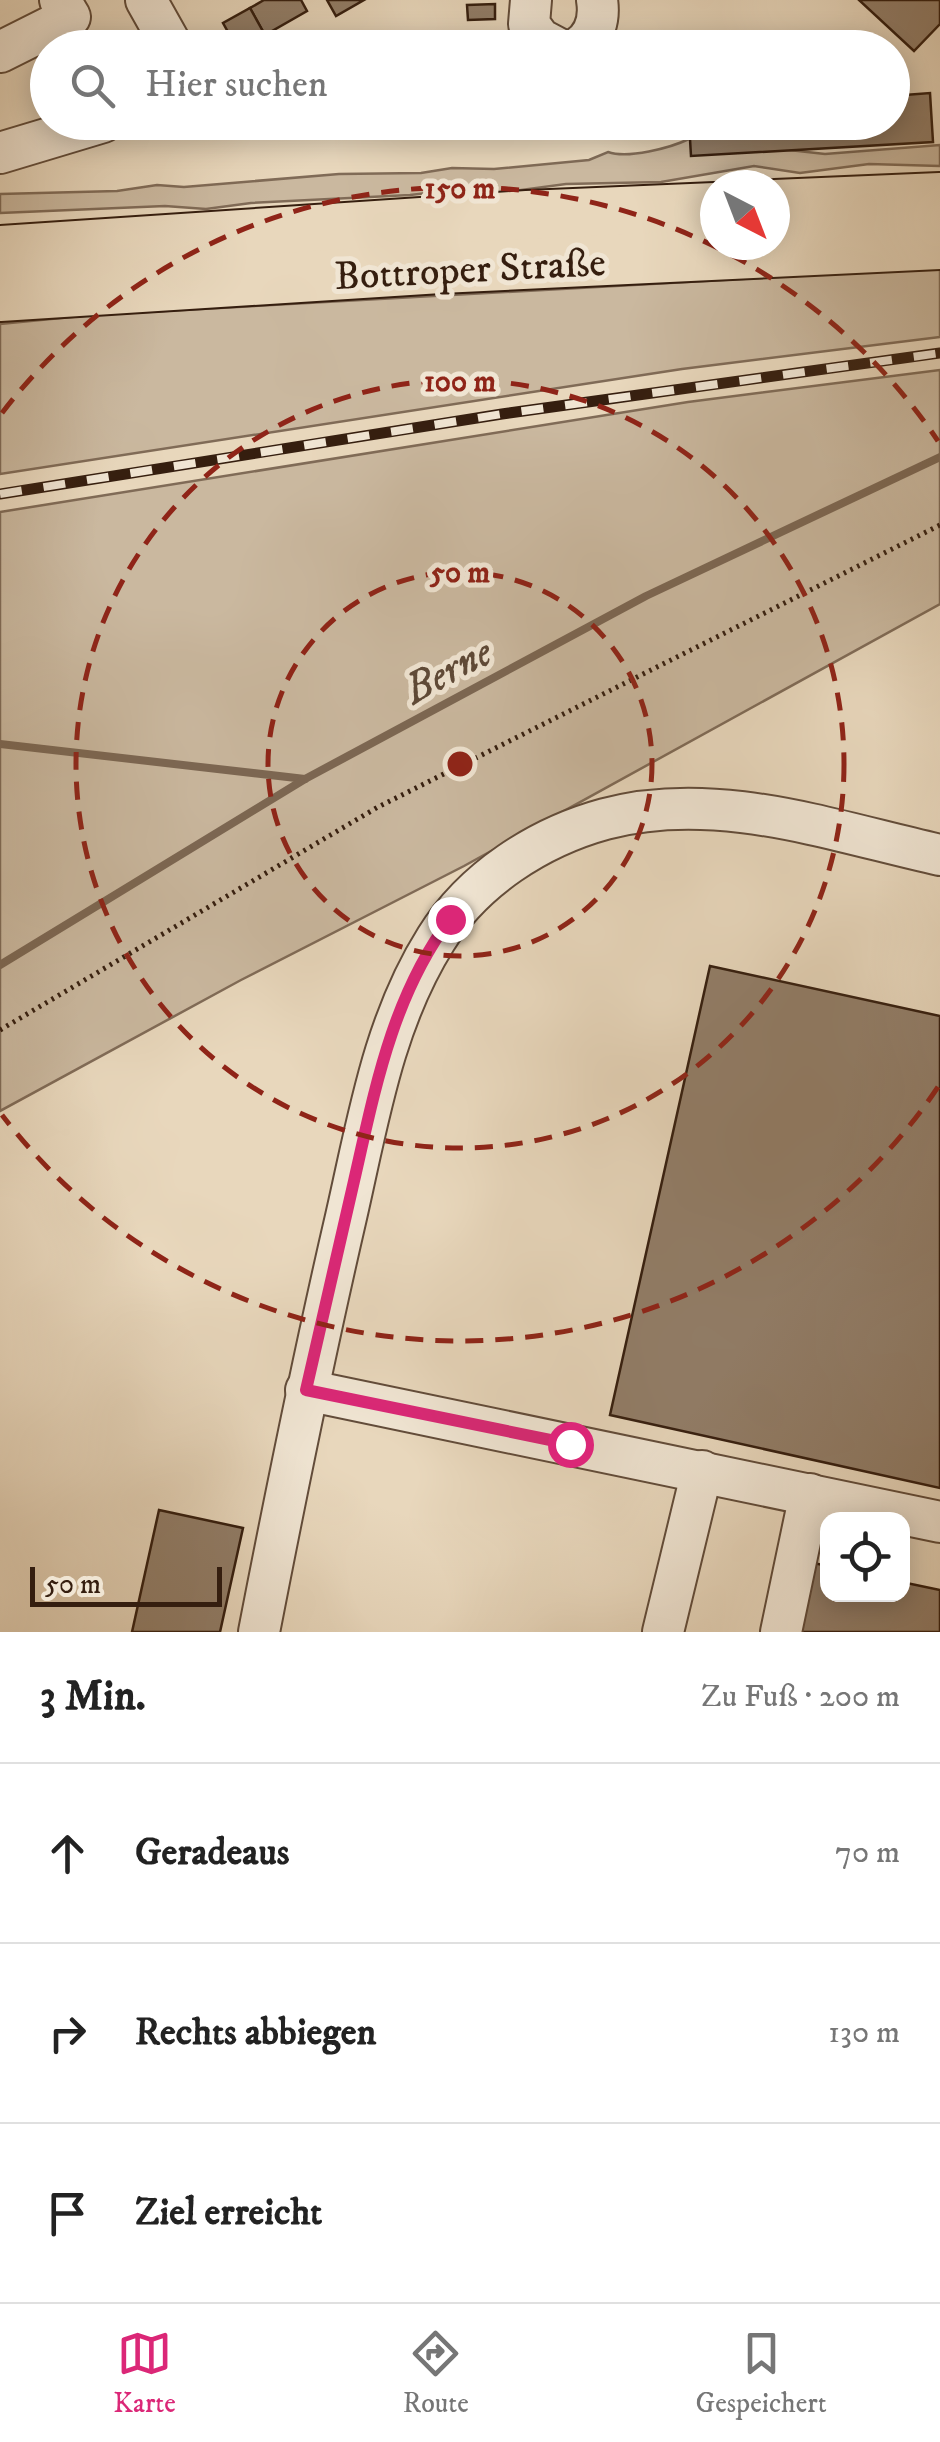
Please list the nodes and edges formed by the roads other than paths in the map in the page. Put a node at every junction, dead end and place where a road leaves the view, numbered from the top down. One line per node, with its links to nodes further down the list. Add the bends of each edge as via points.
1 (146, 0): 5 (street)
2 (531, 0): 6 (street)
3 (626, 0): 4 (street)
4 (590, 25)
5 (162, 30)
6 (533, 30)
7 (30, 39): 8 (street)
8 (0, 52)
9 (42, 140): 10 (street)
10 (0, 152)
11 (940, 198): 12 (main road)
12 (790, 204)
13 (700, 209): 15 (main road, Bottroper Straße)
14 (940, 244): 16 (main road, Bottroper Straße)
15 (0, 251)
16 (0, 296)
17 (940, 856): 18 (street, via 716,809 607,819 513,860 454,914 397,1014)
18 (306, 1390): 19 (street); 22 (street)
19 (702, 1471): 20 (street); 23 (street)
20 (810, 1494): 21 (street); 24 (street)
21 (940, 1522)
22 (260, 1632)
23 (663, 1632)
24 (781, 1632)

